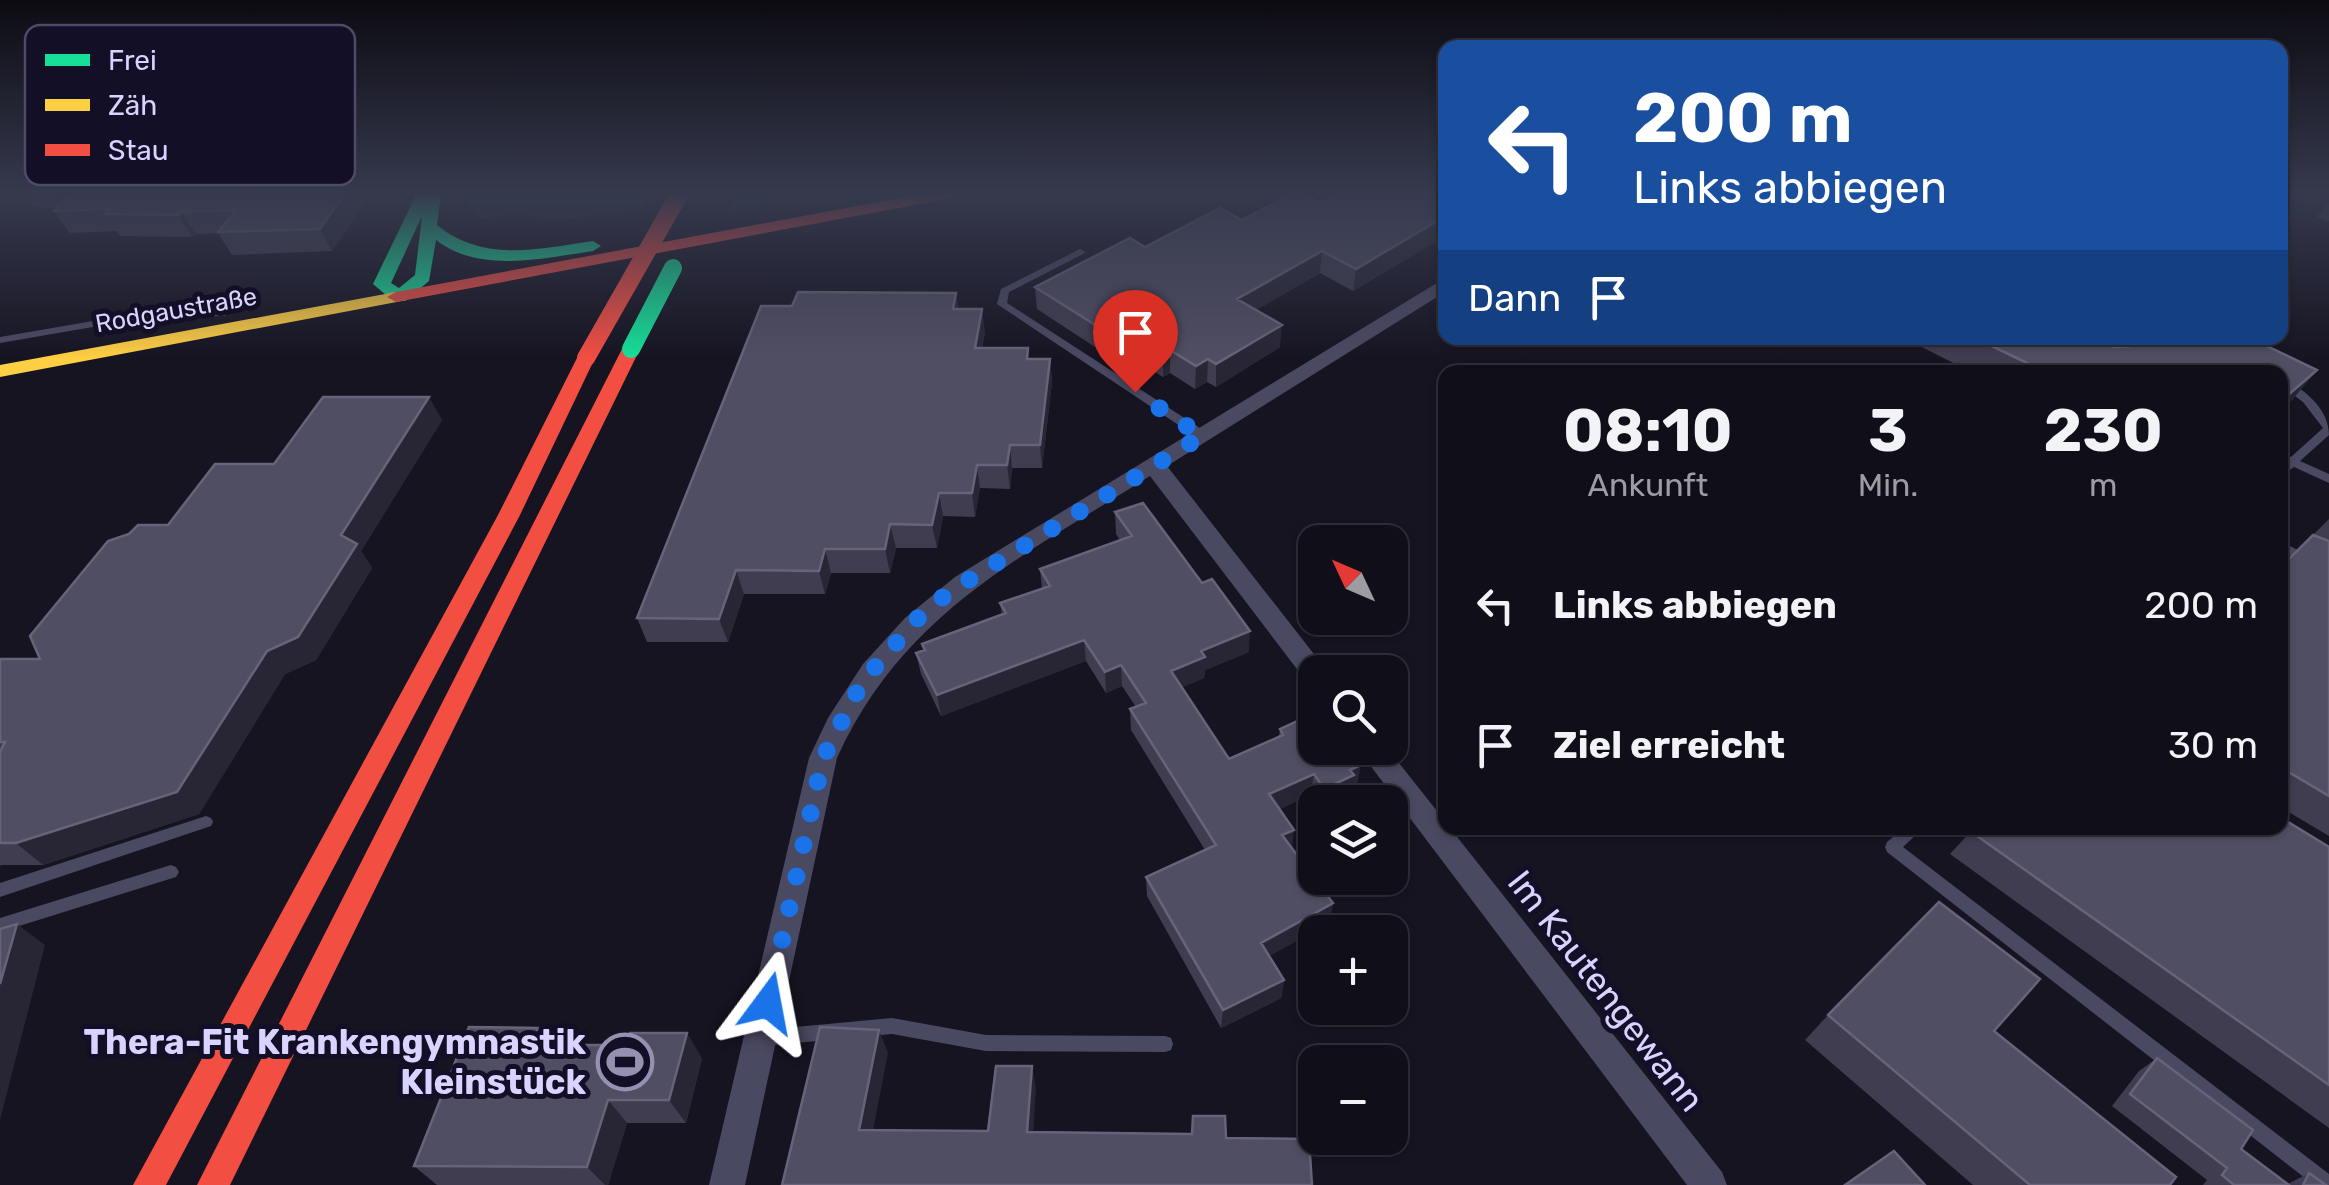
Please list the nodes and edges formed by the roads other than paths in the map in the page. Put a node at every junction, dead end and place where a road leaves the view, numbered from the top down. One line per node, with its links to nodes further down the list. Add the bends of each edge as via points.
1 (405, 248): 12 (main road)
2 (427, 248): 10 (main road)
3 (458, 248): 4 (main road, via 483,254)
4 (561, 248)
5 (580, 248): 10 (main road)
6 (632, 248): 12 (main road, Rodgaustraße)
7 (648, 248): 38 (main road, bridge)
8 (683, 248): 39 (main road, bridge)
9 (1080, 252): 19 (lane, via 1004,291 1002,304)
10 (423, 277): 12 (main road)
11 (1438, 288): 19 (street)
12 (390, 290): 13 (main road, Rodgaustraße); 16 (main road, Rodgaustraße)
13 (221, 314): 14 (lane, via 145,315); 15 (main road, Rodgaustraße)
14 (0, 340)
15 (0, 354)
16 (0, 371)
17 (2288, 386): 18 (lane)
18 (2329, 428): 20 (lane)
19 (1202, 436): 22 (street)
20 (2288, 458)
21 (2288, 460): 23 (lane)
22 (1154, 465): 26 (street); 35 (street, via 949,592 862,682 823,758)
23 (2329, 479)
24 (2288, 549): 25 (lane)
25 (2329, 571)
26 (1300, 655)
27 (1384, 765): 30 (street, Im Kautengewann)
28 (206, 822): 33 (lane)
29 (1438, 835): 41 (street, Im Kautengewann)
30 (1438, 835)
31 (1906, 835): 37 (lane, via 1892,848)
32 (171, 872): 34 (lane)
33 (0, 890)
34 (0, 925)
35 (760, 1038): 36 (lane, via 892,1026 986,1042); 40 (street)
36 (1164, 1044)
37 (2329, 1184)
38 (149, 1185)
39 (214, 1185)
40 (727, 1185)
41 (1709, 1185)

